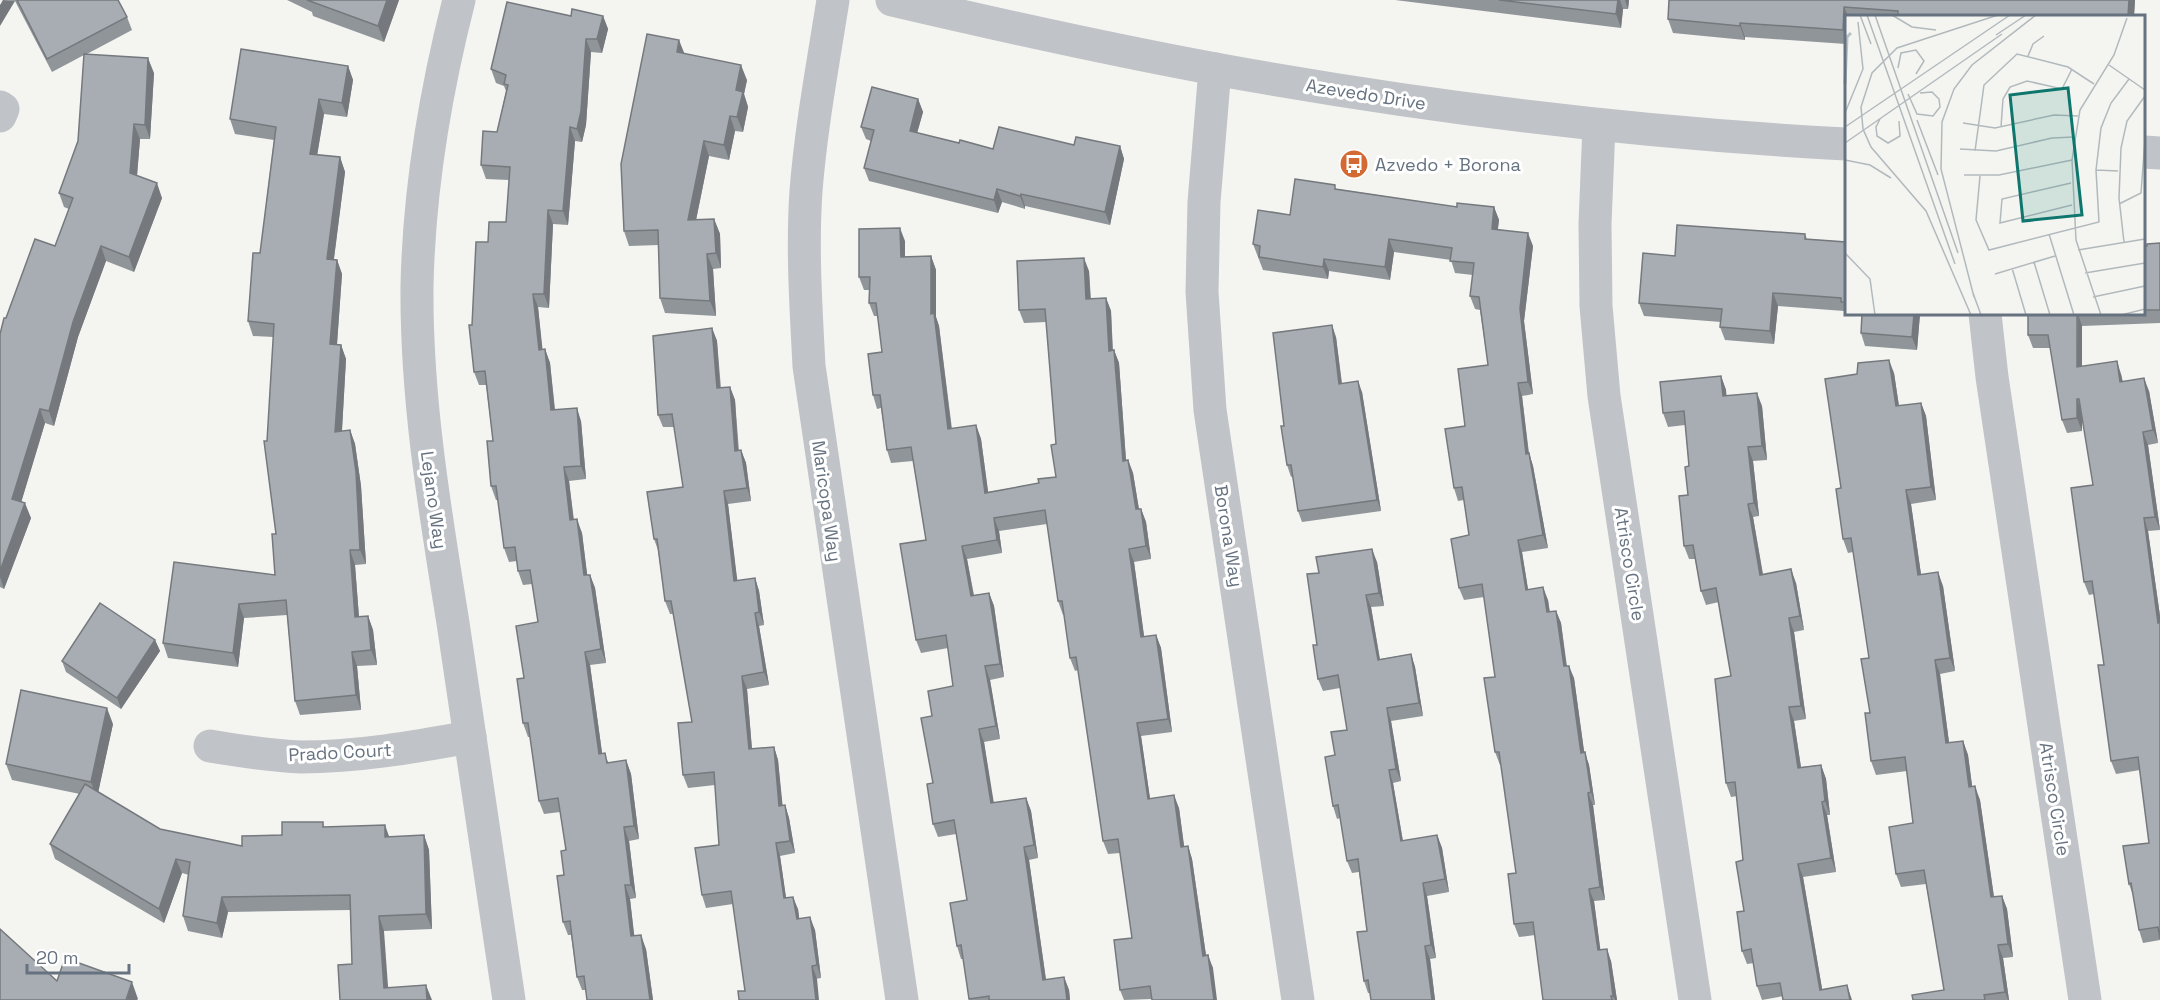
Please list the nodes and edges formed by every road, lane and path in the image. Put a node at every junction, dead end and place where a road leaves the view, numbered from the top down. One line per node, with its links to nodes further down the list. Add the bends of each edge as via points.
1 (459, 0): 10 (street, Lejano Way, via 430,135 417,287 422,409)
2 (833, 0): 13 (street, Maricopa Way, via 806,193 804,286 809,366)
3 (892, 0): 4 (street, Azevedo Drive)
4 (1215, 69): 7 (street, Azevedo Drive, via 1415,102); 14 (street, Borona Way, via 1204,202 1202,292 1210,410)
5 (0, 108): 6 (street)
6 (0, 116)
7 (1599, 125): 8 (street, Azevedo Drive); 15 (street, Atrisco Circle, via 1594,224 1604,396)
8 (1845, 144)
9 (1984, 315): 16 (street, Atrisco Circle)
10 (470, 737): 11 (street, Prado Court, via 382,752 300,757); 12 (street, Lejano Way)
11 (210, 746)
12 (509, 1000)
13 (902, 1000)
14 (1298, 1000)
15 (1695, 1000)
16 (2085, 1000)

